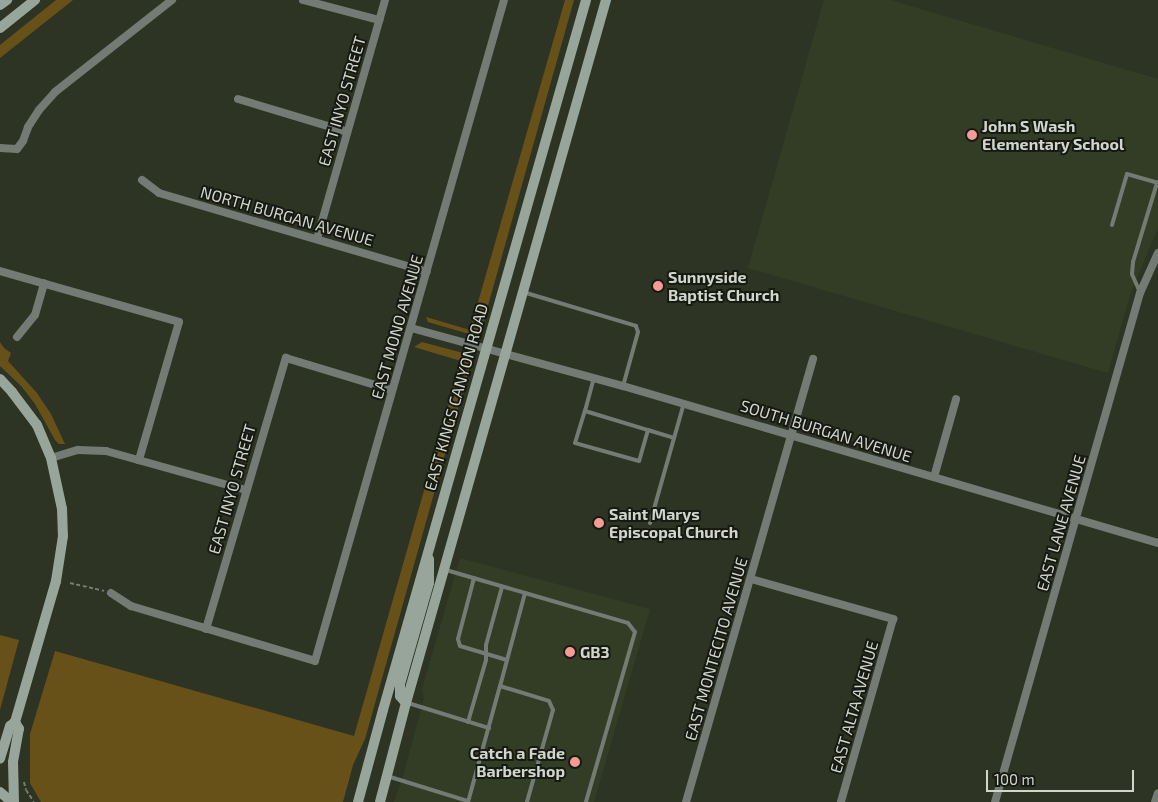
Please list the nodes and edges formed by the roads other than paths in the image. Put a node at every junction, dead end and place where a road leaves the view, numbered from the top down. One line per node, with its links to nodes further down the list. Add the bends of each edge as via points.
1 (7, 0): 9 (main road)
2 (35, 0): 11 (main road)
3 (172, 0): 14 (street, via 55,92 39,110 17,149)
4 (304, 0): 10 (street)
5 (385, 0): 10 (street, EAST INYO STREET)
6 (504, 0): 21 (street, EAST MONO AVENUE)
7 (586, 0): 27 (main road, EAST KINGS CANYON ROAD)
8 (606, 0): 23 (main road)
9 (0, 6)
10 (379, 20): 13 (street, EAST INYO STREET)
11 (0, 28)
12 (238, 99): 13 (street)
13 (347, 132): 18 (street, EAST INYO STREET)
14 (0, 148)
15 (142, 180): 18 (street, NORTH BURGAN AVENUE, via 159,193)
16 (1158, 183): 17 (lane, via 1127,174); 24 (lane, via 1133,262 1132,274)
17 (1112, 225)
18 (317, 239): 21 (street, NORTH BURGAN AVENUE)
19 (1158, 253): 24 (street, EAST LANE AVENUE)
20 (0, 270): 22 (street)
21 (427, 272): 25 (street, EAST MONO AVENUE)
22 (44, 283): 26 (street, via 31,322); 41 (street, via 179,322)
23 (523, 292): 28 (main road); 32 (lane, via 636,326 638,332)
24 (1140, 293): 44 (street, EAST LANE AVENUE)
25 (411, 328): 27 (street); 33 (street, EAST MONO AVENUE)
26 (17, 337)
27 (486, 349): 28 (street, SOUTH BURGAN AVENUE); 47 (main road, EAST KINGS CANYON ROAD)
28 (505, 354): 30 (street, SOUTH BURGAN AVENUE); 48 (main road)
29 (813, 359): 38 (street, EAST MONTECITO AVENUE)
30 (594, 378): 32 (street, SOUTH BURGAN AVENUE); 36 (lane)
31 (0, 379): 40 (main road, via 33,420)
32 (623, 386): 35 (street, SOUTH BURGAN AVENUE)
33 (392, 390): 43 (street, EAST INYO STREET, via 286,358); 54 (street, EAST MONO AVENUE, via 315,660)
34 (956, 399): 42 (street)
35 (684, 403): 38 (street, SOUTH BURGAN AVENUE); 39 (lane)
36 (585, 411): 37 (lane); 37 (lane, via 575,443 639,461)
37 (648, 430): 39 (lane)
38 (792, 435): 42 (street, SOUTH BURGAN AVENUE); 50 (street, EAST MONTECITO AVENUE)
39 (674, 438): 45 (lane)
40 (51, 458): 41 (street, via 78,450 92,450); 59 (main road, via 62,509 61,561)
41 (139, 460): 43 (street)
42 (934, 477): 44 (street, SOUTH BURGAN AVENUE)
43 (246, 490): 54 (street, EAST INYO STREET)
44 (1076, 520): 46 (street, SOUTH BURGAN AVENUE); 74 (street, EAST LANE AVENUE)
45 (650, 523)
46 (1158, 543)
47 (430, 545): 58 (main road, via 429,583 400,684 400,696); 67 (main road, EAST KINGS CANYON ROAD)
48 (444, 570): 49 (lane); 58 (main road)
49 (474, 578): 51 (lane); 55 (lane, via 458,639 460,646)
50 (751, 578): 72 (street, EAST MONTECITO AVENUE); 73 (street, EAST ALTA AVENUE, via 893,619)
51 (502, 587): 53 (lane); 55 (lane)
52 (111, 593): 54 (street, via 131,606)
53 (525, 593): 56 (lane); 71 (lane, via 628,623 634,632)
54 (206, 629)
55 (486, 654): 56 (lane); 60 (lane)
56 (507, 660): 57 (lane)
57 (500, 686): 61 (lane); 70 (lane, via 549,701 553,710)
58 (406, 703): 60 (lane); 63 (main road)
59 (15, 722): 62 (main road, via 10,726); 66 (main road, via 19,728 13,762)
60 (468, 722): 61 (lane)
61 (489, 728): 69 (lane)
62 (0, 758)
63 (387, 776): 68 (main road); 69 (lane)
64 (0, 792): 66 (main road)
65 (1158, 793): 75 (street)
66 (13, 802)
67 (358, 802)
68 (380, 802)
69 (468, 802)
70 (527, 802)
71 (586, 802)
72 (686, 802)
73 (841, 802)
74 (996, 802)
75 (1156, 802)

